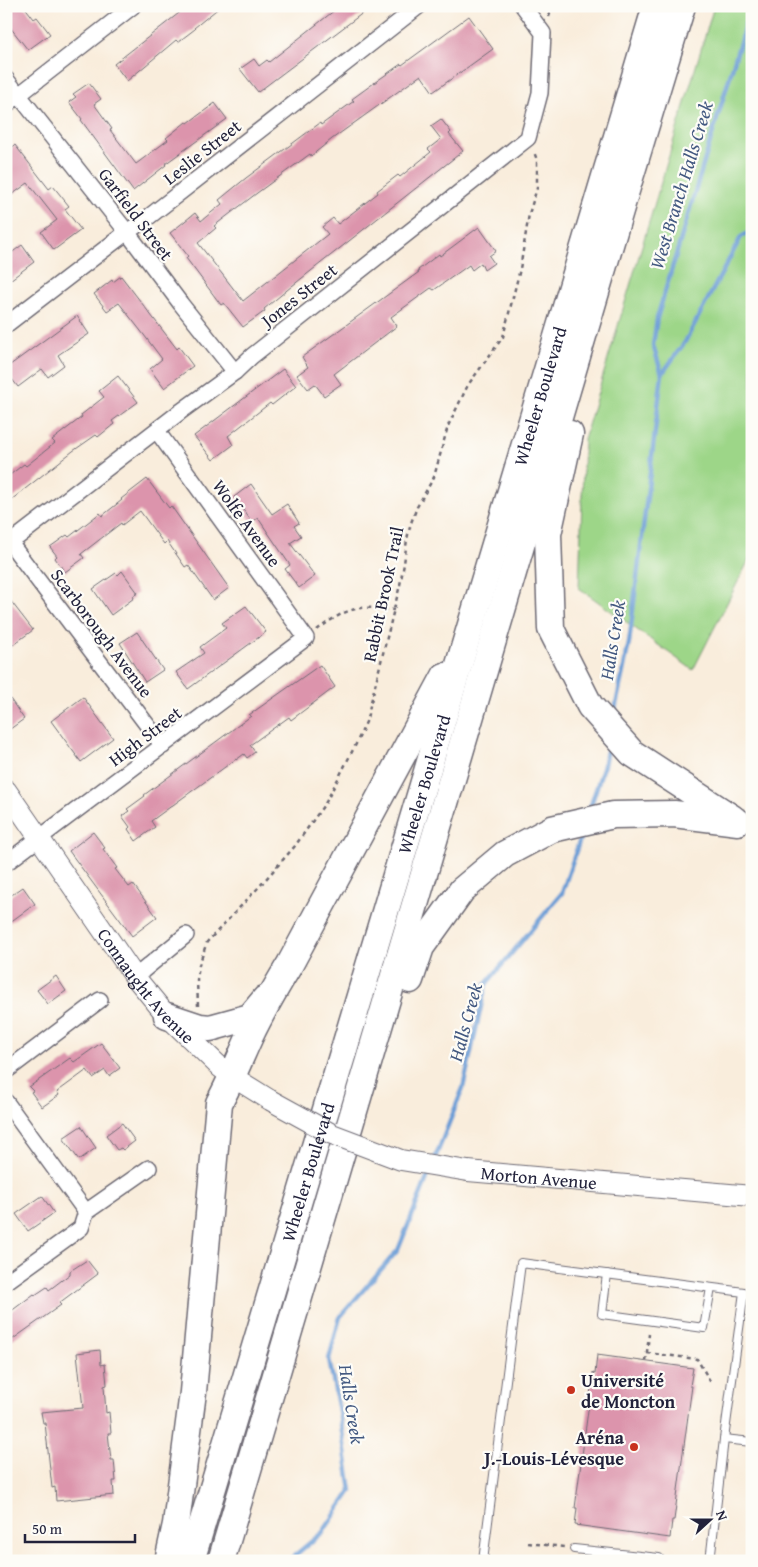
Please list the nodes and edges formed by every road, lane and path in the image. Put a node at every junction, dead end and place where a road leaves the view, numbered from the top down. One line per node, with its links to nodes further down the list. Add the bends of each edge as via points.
1 (133, 6): 7 (street)
2 (419, 6): 11 (street, Leslie Street)
3 (523, 6): 9 (street, via 543,33 540,93)
4 (656, 6): 12 (highway, Wheeler Boulevard)
5 (682, 6): 10 (highway, Wheeler Boulevard)
6 (6, 78): 7 (street, Garfield Street)
7 (19, 95): 8 (street); 11 (street, Garfield Street)
8 (6, 105)
9 (528, 138): 14 (street, Jones Street); 17 (path, Rabbit Brook Trail, via 537,160 537,188 502,337 468,385 448,426 434,477 417,507 409,531)
10 (622, 204): 21 (highway, via 548,534 551,628 590,706 632,753); 40 (highway, Wheeler Boulevard)
11 (127, 232): 13 (street, Leslie Street); 14 (street, Garfield Street)
12 (585, 246): 26 (highway, via 559,301 445,676); 52 (highway, Wheeler Boulevard)
13 (6, 325)
14 (235, 372): 15 (street, Jones Street)
15 (157, 431): 16 (street, Jones Street); 18 (street, Wolfe Avenue)
16 (8, 544): 19 (street, Scarborough Avenue)
17 (394, 610): 18 (path, via 361,608 344,613); 29 (path, Rabbit Brook Trail, via 366,722 326,802 295,846 207,942 199,965)
18 (306, 638): 19 (street, High Street)
19 (163, 746): 22 (street, High Street)
20 (6, 790): 22 (street, Connaught Avenue)
21 (745, 825): 40 (highway, via 674,814 613,815 552,828 505,854 462,890 421,947 336,1214)
22 (40, 838): 23 (street, High Street); 25 (street, Connaught Avenue)
23 (6, 863)
24 (186, 935): 25 (street)
25 (135, 978): 28 (street, Connaught Avenue)
26 (276, 987): 29 (highway, via 250,1017 210,1028); 31 (highway, via 250,1035)
27 (100, 1000): 30 (street)
28 (167, 1016): 29 (highway); 31 (street, Connaught Avenue)
29 (200, 1027)
30 (6, 1071)
31 (233, 1078): 33 (street, Connaught Avenue, bridge); 51 (highway, via 219,1103 193,1392)
32 (6, 1102): 36 (street)
33 (332, 1134): 35 (street, Morton Avenue, bridge, via 401,1160 468,1171)
34 (150, 1168): 36 (street)
35 (752, 1196)
36 (86, 1212): 38 (street, via 81,1228)
37 (607, 1274): 39 (lane); 39 (lane, via 602,1314 704,1328); 54 (lane, via 521,1263)
38 (6, 1282)
39 (711, 1288): 45 (lane, via 744,1292)
40 (296, 1304): 53 (highway, Wheeler Boulevard)
41 (648, 1334): 42 (path)
42 (647, 1353): 43 (path); 44 (path, via 697,1359 710,1381)
43 (646, 1362)
44 (714, 1382)
45 (724, 1439): 46 (lane); 55 (lane)
46 (752, 1442)
47 (528, 1543): 48 (path)
48 (574, 1549): 49 (lane)
49 (627, 1558): 50 (lane)
50 (659, 1558)
51 (168, 1561)
52 (191, 1561)
53 (221, 1561)
54 (483, 1561)
55 (710, 1561)

